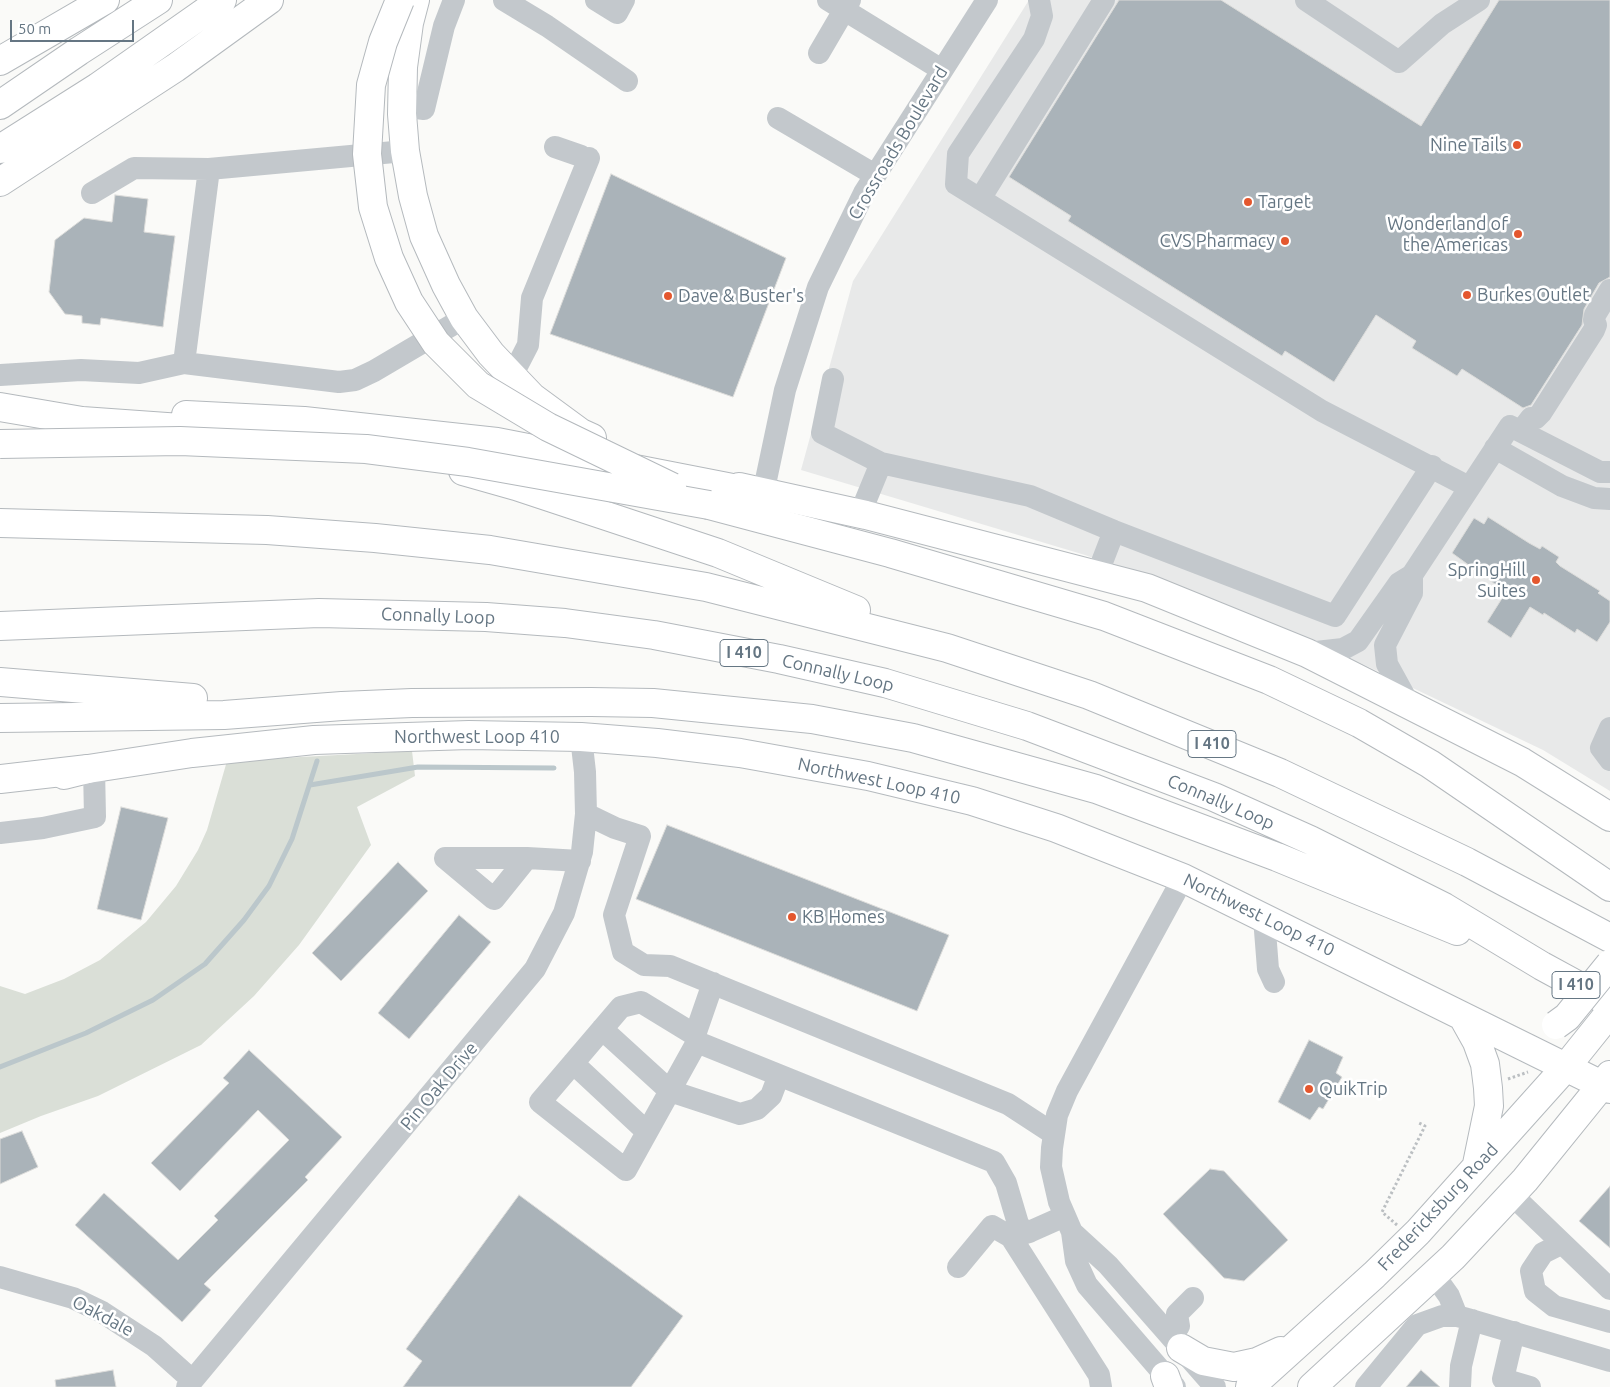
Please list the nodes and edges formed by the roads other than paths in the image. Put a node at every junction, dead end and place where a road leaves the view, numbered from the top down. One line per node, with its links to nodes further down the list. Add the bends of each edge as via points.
1 (106, 0): 18 (main road)
2 (158, 0): 21 (main road)
3 (222, 0): 25 (main road, via 98,87)
4 (269, 0): 29 (main road, via 175,68)
5 (400, 0): 48 (main road, bridge, via 383,42 371,86 367,154 373,207 389,258 409,302 436,343 478,385 548,428)
6 (415, 0): 22 (main road, via 403,68)
7 (454, 0): 22 (street, via 444,26 424,109)
8 (504, 0): 20 (street)
9 (596, 0): 10 (street, via 617,13)
10 (624, 0)
11 (987, 0): 19 (street, Crossroads Boulevard)
12 (1039, 0): 31 (street, via 1042,16 1034,40 958,154 956,184)
13 (1104, 0): 31 (street)
14 (1306, 0): 15 (street, via 1399,62 1442,24)
15 (1480, 0)
16 (841, 3): 17 (street); 19 (street)
17 (819, 53)
18 (0, 61)
19 (942, 70): 28 (street, Crossroads Boulevard)
20 (627, 81)
21 (0, 105)
22 (402, 106): 26 (main road)
23 (778, 118): 28 (street)
24 (555, 147): 36 (street, via 585,157 532,298 528,345)
25 (0, 149)
26 (405, 151): 27 (street); 33 (main road, via 424,236)
27 (209, 169): 30 (street, via 134,168); 34 (street)
28 (875, 175): 46 (street, Crossroads Boulevard, via 818,287 786,390)
29 (0, 182)
30 (92, 193)
31 (980, 199): 43 (street, via 1322,411)
32 (1610, 290): 39 (street, via 1595,315 1594,330 1541,414 1531,418)
33 (464, 318): 34 (street, via 355,380 339,382); 36 (main road)
34 (184, 363): 35 (street, via 138,373 81,370)
35 (0, 375)
36 (512, 376): 46 (main road, via 532,397 581,433 644,462)
37 (833, 379): 42 (street, via 822,433)
38 (0, 406): 46 (main road, via 304,420 497,442); 57 (main road, via 82,421 322,442 429,462 516,486 718,553)
39 (1521, 431): 41 (street, via 1510,426); 44 (street, via 1600,472)
40 (0, 444): 48 (main road, bridge, via 180,440 366,449 468,462)
41 (1495, 448): 45 (street); 47 (street, via 1562,486 1594,498)
42 (881, 463): 49 (street); 51 (street, via 1030,496)
43 (1432, 466): 45 (street); 51 (street, via 1335,616)
44 (1610, 472)
45 (1469, 486): 53 (street)
46 (763, 494): 49 (main road)
47 (1610, 498)
48 (709, 505): 75 (main road, via 890,553 1104,616 1270,680 1359,723 1430,764)
49 (860, 514): 52 (main road)
50 (0, 523): 57 (main road, I 410, via 268,530 490,550 706,587)
51 (1114, 531): 52 (street)
52 (1097, 575): 58 (main road, via 1147,588)
53 (1412, 575): 58 (street, via 1399,583 1358,641 1343,649); 60 (street, via 1412,593 1385,646 1388,664)
54 (140, 620): 55 (main road, Connally Loop / I 410); 56 (main road); 79 (main road, Connally Loop / I 410, via 386,613 565,623 663,637 886,683 1027,726 1214,797 1310,840 1444,907)
55 (0, 626)
56 (0, 642)
57 (947, 648): 77 (main road, I 410, via 1089,695 1280,772 1467,862)
58 (1307, 653): 60 (main road)
59 (0, 682): 61 (main road, via 168,697)
60 (1409, 704): 69 (main road)
61 (342, 706): 62 (main road, via 224,714); 79 (main road, via 653,703 812,719 932,744 1096,789 1277,857)
62 (0, 718)
63 (1610, 728): 65 (street, via 1600,748)
64 (581, 737): 66 (main road, Northwest Loop 410, via 469,735 314,740); 70 (street, Pin Oak Drive); 74 (main road, Northwest Loop 410, via 740,753 868,776 972,801 1056,828)
65 (1610, 760)
66 (91, 768): 67 (main road); 68 (main road); 71 (street, via 95,817)
67 (0, 779)
68 (0, 791)
69 (1608, 810)
70 (586, 814): 73 (street, Pin Oak Drive); 81 (street, via 640,836 614,915 623,952 644,965 670,966)
71 (0, 833)
72 (527, 858): 73 (street)
73 (580, 861): 114 (street, Pin Oak Drive, via 564,913 547,948 521,988)
74 (1183, 878): 76 (main road, Northwest Loop 410); 94 (street, via 1068,1091 1057,1114)
75 (1610, 887)
76 (1264, 918): 80 (street, via 1268,969); 84 (main road, Northwest Loop 410)
77 (1610, 938)
78 (1610, 964): 87 (main road, bridge, via 1567,1017 1556,1025 1539,1033)
79 (1542, 966): 82 (main road, Connally Loop / I 410)
80 (1274, 982)
81 (713, 983): 86 (street); 94 (street, via 1008,1104)
82 (1610, 1003)
83 (1610, 1012): 89 (main road, Fredericksburg Road)
84 (1463, 1017): 87 (main road, Northwest Loop 410); 95 (main road, via 1485,1064 1488,1088 1489,1106)
85 (602, 1029): 86 (street, via 622,1007 641,1002); 88 (street); 92 (street)
86 (696, 1038): 90 (street); 92 (street)
87 (1507, 1038): 89 (main road, Northwest Loop 410)
88 (573, 1063): 93 (street); 93 (street, via 540,1102 626,1170)
89 (1566, 1067): 91 (main road, Northwest Loop 410); 95 (main road, Fredericksburg Road)
90 (779, 1075): 92 (street, via 771,1096 756,1109 740,1114); 98 (street, via 994,1162 1006,1183)
91 (1607, 1083): 96 (main road)
92 (670, 1091): 93 (street)
93 (647, 1132)
94 (1054, 1134): 97 (street, via 1051,1167)
95 (1477, 1166): 110 (main road, Fredericksburg Road, via 1385,1265)
96 (1512, 1195): 99 (street); 101 (main road)
97 (1068, 1224): 98 (street); 105 (street); 112 (street, via 1076,1261 1087,1285)
98 (1020, 1235): 100 (street, via 992,1226); 115 (street, via 1098,1375)
99 (1561, 1244): 103 (street); 107 (street, via 1542,1253 1531,1271 1535,1291 1554,1306)
100 (958, 1267)
101 (1434, 1275): 106 (street); 118 (main road)
102 (0, 1277): 114 (street, Oakdale, via 65,1296 102,1312 148,1342)
103 (1610, 1289)
104 (1194, 1298): 108 (street)
105 (1154, 1317): 108 (street); 108 (street)
106 (1464, 1318): 109 (street); 119 (street, via 1431,1319 1418,1324); 120 (street)
107 (1610, 1322)
108 (1179, 1329): 110 (main road, via 1203,1361 1234,1367 1257,1362); 116 (street)
109 (1514, 1332): 111 (street); 113 (street)
110 (1298, 1344): 117 (main road, Fredericksburg Road)
111 (1610, 1361)
112 (1170, 1383)
113 (1501, 1383): 121 (street)
114 (190, 1384)
115 (1101, 1387)
116 (1215, 1387)
117 (1250, 1387)
118 (1312, 1387)
119 (1366, 1387)
120 (1460, 1387)
121 (1530, 1387)

